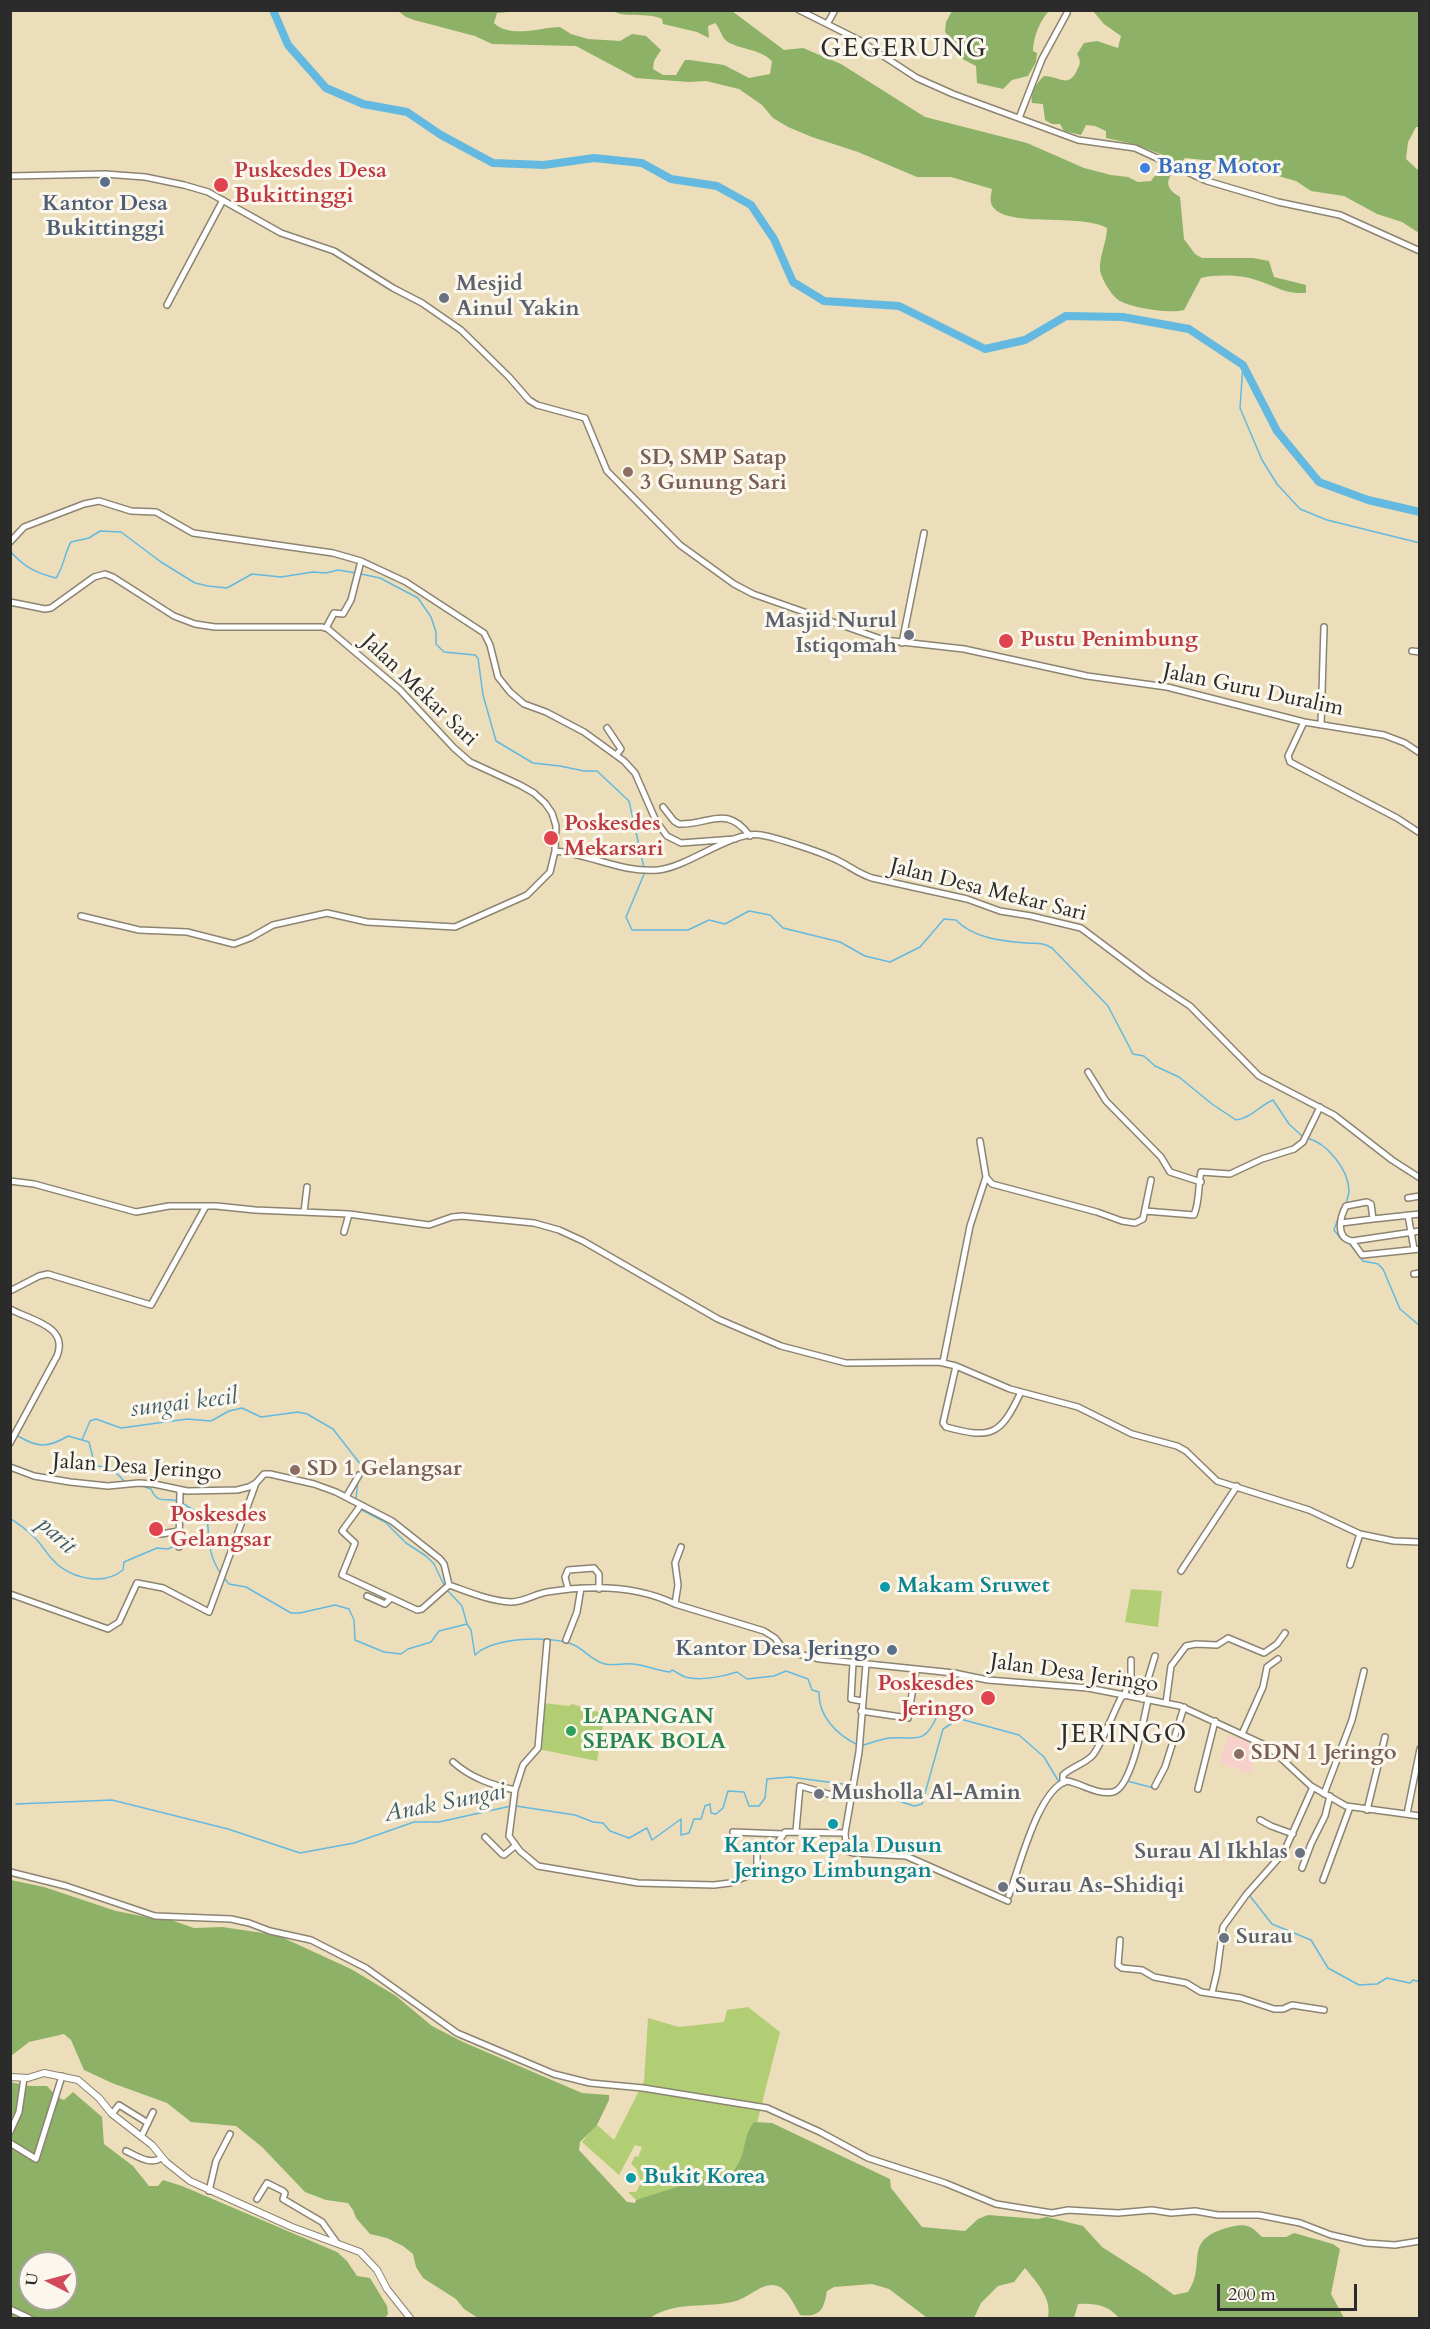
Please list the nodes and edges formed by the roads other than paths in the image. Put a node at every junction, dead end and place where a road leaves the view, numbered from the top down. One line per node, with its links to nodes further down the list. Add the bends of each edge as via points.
1 (799, 10): 4 (street)
2 (834, 10): 4 (street)
3 (1067, 13): 5 (street, via 1039,67)
4 (827, 24): 5 (street, via 917,78)
5 (1019, 118): 8 (street, via 1083,141 1135,148 1207,182 1340,215)
6 (10, 176): 7 (street, Jalan Guru Duralim, via 145,177 195,188)
7 (223, 200): 9 (street); 16 (street, Jalan Guru Duralim, via 281,233 334,251 422,303 461,330 529,400 585,418 607,471 680,544 734,584 806,614)
8 (1419, 251)
9 (167, 305)
10 (924, 533): 16 (street)
11 (11, 542): 12 (street, via 24,527 99,501 131,511 156,512 193,532 333,553)
12 (361, 561): 15 (street, via 349,606 343,614 334,612); 23 (street, via 406,582 482,630 498,677 510,692 524,704 584,732)
13 (10, 602): 15 (street, via 51,608 94,577 105,574 174,616 195,624)
14 (1324, 627): 20 (street)
15 (326, 628): 28 (street, Jalan Mekar Sari, via 400,690 470,762 520,785 545,803 556,826)
16 (902, 643): 19 (street, Jalan Guru Duralim, via 964,649 1087,676 1167,687)
17 (1412, 651): 18 (street)
18 (1419, 652)
19 (1304, 722): 20 (street, Jalan Guru Duralim); 25 (street, via 1288,756 1291,763)
20 (1321, 725): 22 (street, Jalan Guru Duralim, via 1389,736)
21 (607, 729): 23 (street, via 618,741 621,749)
22 (1419, 753)
23 (617, 754): 27 (street, via 635,773 656,821 674,841)
24 (663, 807): 26 (street, via 678,824 728,819 740,823)
25 (1419, 833)
26 (750, 836): 27 (street, Jalan Desa Mekar Sari); 31 (street, Jalan Desa Mekar Sari, via 762,836 833,859 872,878 1081,928 1190,1006 1259,1076)
27 (740, 838): 28 (street, Jalan Desa Mekar Sari, via 673,866 651,870 618,867)
28 (555, 851): 29 (street, Jalan Mekar Sari, via 550,872 527,895 455,927 367,922 327,913 273,925 234,944 187,932 139,930)
29 (81, 916)
30 (1088, 1072): 37 (street, via 1106,1101 1161,1157 1170,1172)
31 (1320, 1107): 34 (street, Jalan Desa Mekar Sari); 37 (street, via 1303,1142 1294,1149 1234,1173 1203,1172)
32 (980, 1141): 33 (street)
33 (986, 1177): 42 (street, via 994,1185 1122,1221 1138,1222); 56 (street, via 968,1232)
34 (1419, 1178)
35 (1151, 1180): 42 (street)
36 (10, 1181): 41 (street, via 34,1184 131,1212)
37 (1201, 1182): 42 (street, via 1194,1215)
38 (307, 1187): 43 (street)
39 (1419, 1196): 40 (street)
40 (1408, 1198)
41 (206, 1206): 43 (street); 54 (street, via 151,1305 48,1274)
42 (1145, 1210)
43 (304, 1212): 44 (street)
44 (349, 1214): 50 (street); 56 (street, via 426,1225 462,1216 542,1225 583,1241 712,1316 774,1343 846,1363)
45 (1419, 1214): 46 (street)
46 (1408, 1215): 47 (street); 51 (street)
47 (1373, 1219): 48 (street); 48 (street, via 1371,1204 1367,1202 1346,1206)
48 (1341, 1223): 52 (street, via 1342,1235)
49 (1419, 1231): 51 (street)
50 (344, 1232)
51 (1410, 1232): 52 (street); 53 (street)
52 (1352, 1241): 53 (street, via 1362,1256)
53 (1417, 1249)
54 (10, 1291)
55 (10, 1309): 59 (street, via 52,1329 60,1343 57,1356)
56 (943, 1362): 57 (street)
57 (956, 1366): 58 (street); 58 (street, via 943,1423 946,1427 982,1433 995,1430 1007,1420)
58 (1021, 1392): 63 (street, via 1078,1407 1132,1434 1177,1446 1217,1481)
59 (10, 1443)
60 (10, 1467): 64 (street, Jalan Desa Jeringo, via 70,1482 108,1486 139,1483)
61 (359, 1475): 65 (street)
62 (256, 1483): 64 (street, Jalan Desa Jeringo, via 233,1491); 65 (street, Jalan Desa Jeringo, via 267,1473 314,1484); 79 (street, via 209,1612 163,1588 137,1583 119,1622 108,1629)
63 (1237, 1486): 69 (street, via 1309,1510); 74 (street)
64 (180, 1490): 67 (street)
65 (349, 1499): 66 (street, Jalan Desa Jeringo)
66 (360, 1507): 76 (street, Jalan Desa Jeringo, via 392,1521 440,1558 444,1564); 81 (street, via 342,1531 355,1543 342,1575)
67 (179, 1531): 68 (street); 72 (street)
68 (161, 1534)
69 (1360, 1534): 70 (street); 73 (street)
70 (1419, 1542)
71 (681, 1546): 82 (street, via 675,1563)
72 (179, 1547)
73 (1350, 1565)
74 (1181, 1571)
75 (581, 1588): 77 (street, Jalan Desa Jeringo); 78 (street, Jalan Desa Jeringo); 84 (street)
76 (444, 1589): 77 (street, Jalan Desa Jeringo, via 512,1602); 81 (street, via 420,1610)
77 (568, 1589): 78 (street, via 568,1570 594,1568 599,1574)
78 (599, 1589): 82 (street, Jalan Desa Jeringo, via 634,1591)
79 (10, 1594)
80 (367, 1596): 81 (street, via 385,1604)
81 (390, 1599)
82 (675, 1604): 89 (street, Jalan Desa Jeringo, via 764,1631 782,1647 798,1654)
83 (1285, 1633): 96 (street, via 1265,1653 1228,1638 1217,1645 1186,1646 1172,1666)
84 (566, 1640)
85 (547, 1642): 108 (street, via 538,1748 523,1765)
86 (1155, 1656): 94 (street)
87 (1278, 1659): 100 (street, via 1267,1667 1263,1687)
88 (1131, 1660): 93 (street, via 1131,1675)
89 (853, 1663): 90 (street, Jalan Desa Jeringo); 95 (street, via 851,1700)
90 (866, 1664): 91 (street, Jalan Desa Jeringo); 95 (street)
91 (916, 1670): 93 (street, Jalan Desa Jeringo, via 1088,1688); 98 (street, via 908,1718)
92 (1364, 1671): 110 (street)
93 (1123, 1696): 94 (street, Jalan Desa Jeringo); 104 (street, via 1095,1753 1070,1768 1063,1775)
94 (1145, 1700): 96 (street, Jalan Desa Jeringo); 104 (street, via 1133,1763 1118,1790 1097,1791)
95 (862, 1701): 98 (street)
96 (1166, 1703): 97 (street, Jalan Desa Jeringo)
97 (1184, 1707): 99 (street, Jalan Desa Jeringo); 105 (street)
98 (861, 1711): 109 (street)
99 (1215, 1721): 100 (street, Jalan Desa Jeringo); 107 (street)
100 (1242, 1734): 106 (street, Jalan Desa Jeringo, via 1274,1750)
101 (1385, 1737): 112 (street)
102 (1419, 1749): 113 (street)
103 (453, 1762): 108 (street, via 479,1779)
104 (1063, 1783): 118 (street, via 1035,1821 1008,1898 906,1856 847,1851)
105 (1155, 1786)
106 (1313, 1787): 110 (street, Jalan Desa Jeringo); 120 (street)
107 (1198, 1789)
108 (515, 1790): 122 (street, via 508,1836)
109 (850, 1795): 116 (street, via 800,1786); 118 (street)
110 (1327, 1795): 111 (street, Jalan Desa Jeringo); 123 (street, via 1325,1816)
111 (1350, 1807): 112 (street, Jalan Desa Jeringo); 125 (street)
112 (1367, 1810): 113 (street, Jalan Desa Jeringo)
113 (1407, 1814): 114 (street, Jalan Desa Jeringo)
114 (1419, 1816)
115 (1260, 1820): 120 (street)
116 (796, 1831): 118 (street); 119 (street)
117 (733, 1832): 119 (street)
118 (845, 1833)
119 (783, 1834): 122 (street, via 776,1845 757,1851 755,1873 714,1885 638,1883 552,1869 528,1860)
120 (1293, 1834): 127 (street, via 1279,1858 1223,1928)
121 (485, 1838): 122 (street, via 504,1855)
122 (515, 1846)
123 (1302, 1868)
124 (10, 1872): 143 (street, via 66,1886 155,1917 231,1919 311,1940 366,1968 457,2033 554,2074 590,2084 659,2090 767,2108 868,2158 996,2204 1052,2212 1152,2210 1259,2215 1366,2243 1395,2245)
125 (1323, 1880)
126 (1120, 1940): 127 (street, via 1118,1965 1122,1968 1142,1970)
127 (1212, 1993): 128 (street, via 1274,2009 1292,2005)
128 (1324, 2010)
129 (62, 2076): 131 (street, via 40,2073); 133 (street, via 78,2080); 138 (street, via 36,2159)
130 (10, 2077): 131 (street)
131 (24, 2078): 135 (street, via 19,2112)
132 (153, 2112): 134 (street)
133 (112, 2114): 134 (street, via 119,2105); 137 (street)
134 (148, 2123): 137 (street)
135 (10, 2132)
136 (230, 2134): 141 (street, via 216,2161)
137 (141, 2137): 140 (street)
138 (10, 2143)
139 (126, 2151): 140 (street, via 147,2161)
140 (162, 2158): 141 (street, via 182,2176)
141 (209, 2191): 144 (street)
142 (257, 2199): 144 (street, via 267,2183 285,2193 283,2199 322,2222)
143 (1419, 2241)
144 (338, 2245): 147 (street, via 357,2250 368,2259)
145 (10, 2309): 146 (street)
146 (29, 2319)
147 (410, 2319)

